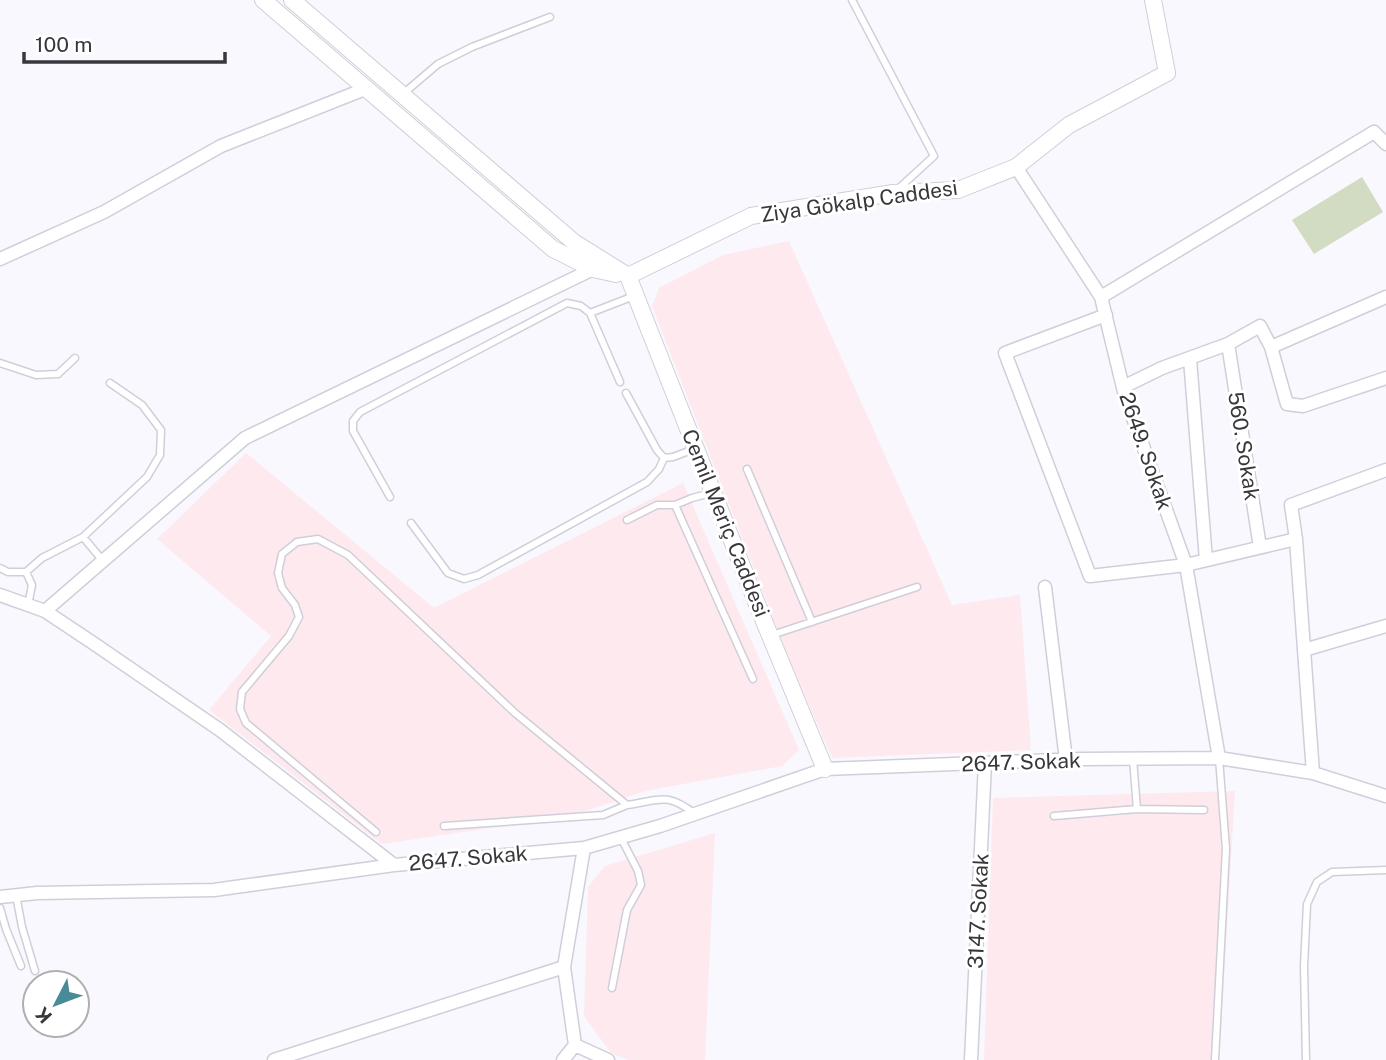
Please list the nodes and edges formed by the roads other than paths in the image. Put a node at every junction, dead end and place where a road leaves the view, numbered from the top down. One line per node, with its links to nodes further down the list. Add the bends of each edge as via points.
1 (262, 0): 6 (street)
2 (292, 0): 7 (street)
3 (852, 0): 10 (lane, via 933,156)
4 (1153, 0): 9 (street, Ziya Gökalp Caddesi, via 1167,73 1069,125)
5 (550, 17): 7 (lane, via 438,64)
6 (365, 89): 11 (street, via 221,146 104,212); 12 (street, via 553,249)
7 (402, 95): 13 (street, via 575,243)
8 (1386, 144): 15 (street, via 1374,132)
9 (1016, 167): 10 (street, Ziya Gökalp Caddesi, via 958,190); 15 (street, 2649. Sokak)
10 (893, 193): 13 (street, Ziya Gökalp Caddesi, via 751,216)
11 (0, 259)
12 (593, 269): 13 (street); 42 (street, via 245,438)
13 (628, 276): 14 (street, Cemil Meriç Caddesi)
14 (636, 295): 17 (lane); 29 (street, Cemil Meriç Caddesi)
15 (1101, 297): 18 (street, 2649. Sokak)
16 (1386, 297): 20 (street)
17 (590, 313): 25 (lane); 34 (lane, via 566,303 360,412 353,431)
18 (1106, 315): 27 (street, 2649. Sokak); 43 (street, via 1005,353 1090,576)
19 (1228, 344): 20 (street, via 1260,326); 22 (street); 40 (street, 560. Sokak)
20 (1271, 347): 24 (street, via 1287,404 1303,406)
21 (75, 358): 23 (lane, via 58,374 36,375)
22 (1190, 359): 27 (street); 41 (street)
23 (0, 363)
24 (1386, 378)
25 (620, 382)
26 (110, 383): 38 (lane, via 142,405 161,430 160,455 146,477)
27 (1123, 387): 43 (street, 2649. Sokak)
28 (626, 393): 30 (lane)
29 (696, 448): 30 (lane); 33 (street, Cemil Meriç Caddesi)
30 (664, 458): 37 (lane, via 647,482 464,579 449,573)
31 (747, 468): 51 (lane)
32 (1386, 470): 39 (street, via 1291,505)
33 (713, 492): 35 (lane); 53 (street, Cemil Meriç Caddesi)
34 (390, 497)
35 (675, 505): 36 (lane, via 657,505); 55 (lane)
36 (627, 520)
37 (411, 523)
38 (83, 537): 42 (lane); 45 (lane, via 42,558)
39 (1296, 539): 40 (street); 54 (street)
40 (1259, 547): 41 (street)
41 (1206, 560): 43 (street)
42 (103, 561): 50 (street)
43 (1186, 565): 56 (street, 2649. Sokak)
44 (0, 568): 45 (lane)
45 (26, 572): 49 (lane, via 32,585)
46 (917, 587): 51 (lane)
47 (1045, 587): 58 (street)
48 (0, 595): 49 (street)
49 (28, 605): 50 (street)
50 (45, 611): 72 (street, via 220,730)
51 (811, 622): 53 (lane)
52 (1386, 626): 54 (street)
53 (770, 635): 60 (street, Cemil Meriç Caddesi)
54 (1304, 650): 61 (street)
55 (753, 679)
56 (1219, 758): 57 (street, 2647. Sokak); 61 (street, 2647. Sokak); 88 (lane, via 1226,849)
57 (1133, 759): 58 (street, 2647. Sokak); 64 (lane)
58 (1066, 760): 59 (street, 2647. Sokak)
59 (985, 763): 60 (street, 2647. Sokak); 87 (street, 3147. Sokak)
60 (825, 769): 66 (street, 2647. Sokak)
61 (1313, 773): 62 (street, 2647. Sokak)
62 (1386, 796)
63 (627, 805): 66 (lane, via 672,799); 68 (lane, via 603,815); 69 (lane, via 515,713 348,555 318,539 297,542 282,554 278,573 299,617 289,636 242,692 240,709 246,723)
64 (1137, 809): 65 (lane); 67 (lane)
65 (1204, 810)
66 (695, 814): 70 (street, 2647. Sokak)
67 (1054, 816)
68 (444, 826)
69 (376, 832)
70 (620, 837): 71 (street, 2647. Sokak); 82 (lane, via 641,885 627,910)
71 (584, 848): 72 (street, 2647. Sokak); 80 (street)
72 (394, 865): 74 (street, 2647. Sokak, via 214,890)
73 (1386, 870): 89 (lane, via 1332,872 1317,882 1307,904)
74 (16, 895): 75 (street, 2647. Sokak); 81 (lane)
75 (0, 897)
76 (0, 908): 77 (lane)
77 (9, 937): 78 (lane); 79 (lane)
78 (0, 940)
79 (21, 966)
80 (564, 967): 83 (street); 84 (street)
81 (34, 969)
82 (612, 988)
83 (575, 1045): 85 (street); 86 (street)
84 (274, 1060)
85 (563, 1060)
86 (608, 1060)
87 (971, 1060)
88 (1215, 1060)
89 (1306, 1060)

